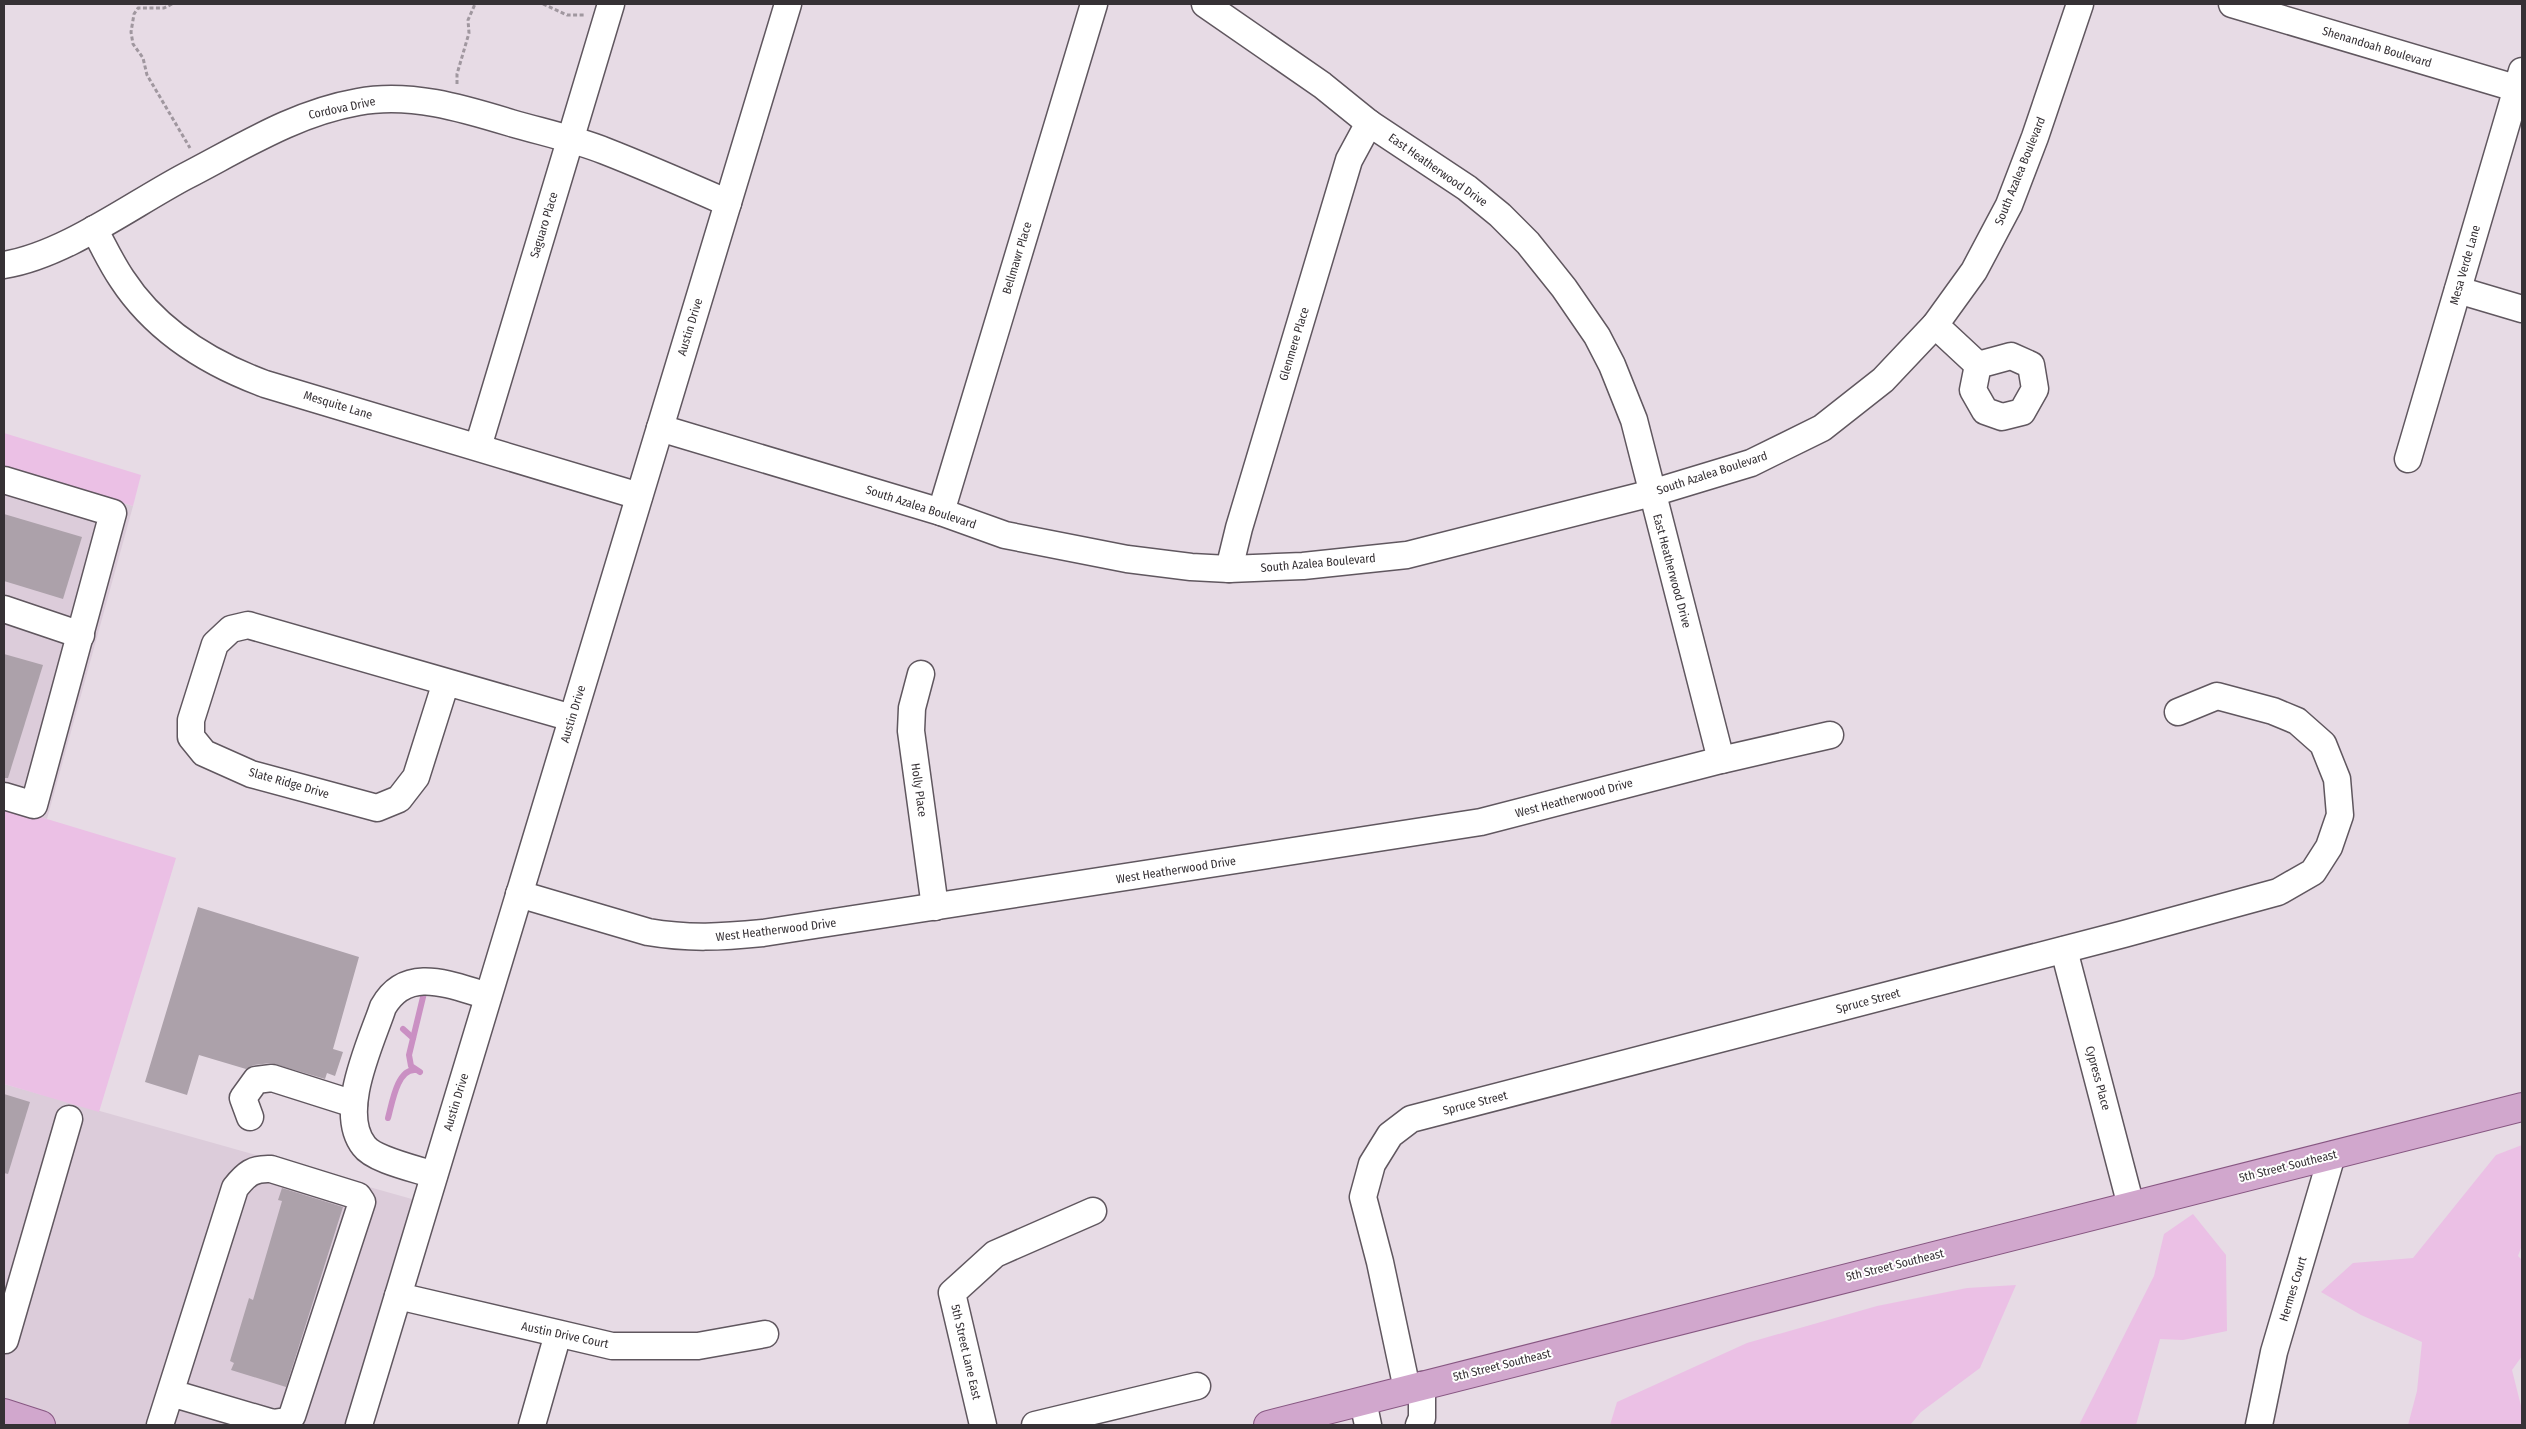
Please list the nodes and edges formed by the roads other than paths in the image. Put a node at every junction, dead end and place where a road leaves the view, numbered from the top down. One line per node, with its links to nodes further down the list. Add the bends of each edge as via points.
1 (788, 4): 10 (street, Austin Drive)
2 (1094, 4): 23 (street, Bellmawr Place)
3 (1205, 4): 8 (street, East Heatherwood Drive, via 1322,85)
4 (2080, 4): 15 (street, South Azalea Boulevard, via 2009,205 1974,272)
5 (2232, 4): 7 (street, Shenandoah Boulevard)
6 (609, 12): 9 (street, Saguaro Place)
7 (2520, 83): 13 (street, Mesa Verde Lane)
8 (1369, 123): 21 (street, East Heatherwood Drive, via 1467,188 1500,215 1528,242 1564,288 1597,336 1612,365 1634,420); 24 (street, Glenmere Place, via 1349,160)
9 (571, 140): 10 (street, Cordova Drive, via 604,150); 11 (street, Cordova Drive, via 465,109 412,100 358,102 295,119); 18 (street, Saguaro Place)
10 (728, 203): 17 (street, Austin Drive)
11 (94, 229): 12 (street, Cordova Drive, via 35,256); 18 (street, Mesquite Lane, via 121,278 149,314 202,356 266,384)
12 (4, 265)
13 (2458, 290): 14 (street); 19 (street, Mesa Verde Lane)
14 (2522, 308)
15 (1935, 325): 16 (street); 21 (street, South Azalea Boulevard, via 1882,380 1822,428 1751,463)
16 (1978, 365)
17 (660, 428): 22 (street, Austin Drive); 23 (street, South Azalea Boulevard)
18 (478, 447): 22 (street, Mesquite Lane)
19 (2408, 459)
20 (4, 480): 26 (street, via 113,513)
21 (1652, 493): 24 (street, South Azalea Boulevard, via 1407,555 1304,566); 32 (street, East Heatherwood Drive)
22 (639, 496): 30 (street, Austin Drive)
23 (941, 512): 24 (street, South Azalea Boulevard, via 1005,535 1059,547 1127,559)
24 (1229, 569)
25 (4, 609): 26 (street)
26 (81, 635): 33 (street, via 34,805)
27 (921, 674): 35 (street, Holly Place, via 912,708 911,731)
28 (446, 682): 28 (street, Slate Ridge Drive, via 248,625 231,629 215,644 191,720 191,737 204,753 251,774 377,808 399,799 416,776); 30 (street, Slate Ridge Drive)
29 (2178, 712): 36 (street, Spruce Street, via 2217,696 2297,721 2323,744 2337,779 2340,815 2329,847 2313,872 2278,892)
30 (572, 718): 34 (street, Austin Drive)
31 (1830, 736): 32 (street, West Heatherwood Drive)
32 (1722, 760): 35 (street, West Heatherwood Drive, via 1482,822)
33 (4, 796)
34 (519, 894): 35 (street, West Heatherwood Drive, via 648,932 694,938 763,933); 37 (street, Austin Drive)
35 (935, 907)
36 (2064, 950): 44 (street, Cypress Place); 51 (street, Spruce Street, via 1412,1119 1390,1135 1372,1164 1363,1197)
37 (488, 996): 38 (street, via 429,980 412,983 388,998 356,1089); 43 (street, Austin Drive)
38 (354, 1104): 40 (street, via 272,1078 256,1080 244,1098); 43 (street, via 357,1132 364,1147 378,1156)
39 (2522, 1107): 42 (main road, 5th Street Southeast)
40 (250, 1118)
41 (69, 1119): 49 (street)
42 (2332, 1155): 44 (main road, 5th Street Southeast); 63 (street, Hermes Court, via 2274,1352)
43 (434, 1175): 46 (street, Austin Drive)
44 (2131, 1206): 51 (main road, 5th Street Southeast)
45 (1092, 1211): 59 (street, 5th Street Lane East, via 995,1254 952,1293)
46 (398, 1296): 47 (street, Austin Drive Court); 57 (street, Austin Drive)
47 (558, 1334): 48 (street, Austin Drive Court, via 612,1346 698,1346); 58 (street)
48 (765, 1334)
49 (4, 1341)
50 (1197, 1386): 60 (street)
51 (1415, 1387): 54 (main road, 5th Street Southeast); 62 (street, Spruce Street, via 1422,1418)
52 (171, 1393): 52 (street, via 235,1188 246,1174 259,1168 271,1169 358,1196 362,1202 292,1416 286,1421 273,1423); 56 (street)
53 (4, 1413): 55 (main road)
54 (1366, 1413): 61 (main road, 5th Street Southeast)
55 (42, 1425)
56 (160, 1425)
57 (358, 1425)
58 (532, 1425)
59 (983, 1425)
60 (1034, 1425)
61 (1268, 1425)
62 (1419, 1425)
63 (2259, 1425)

